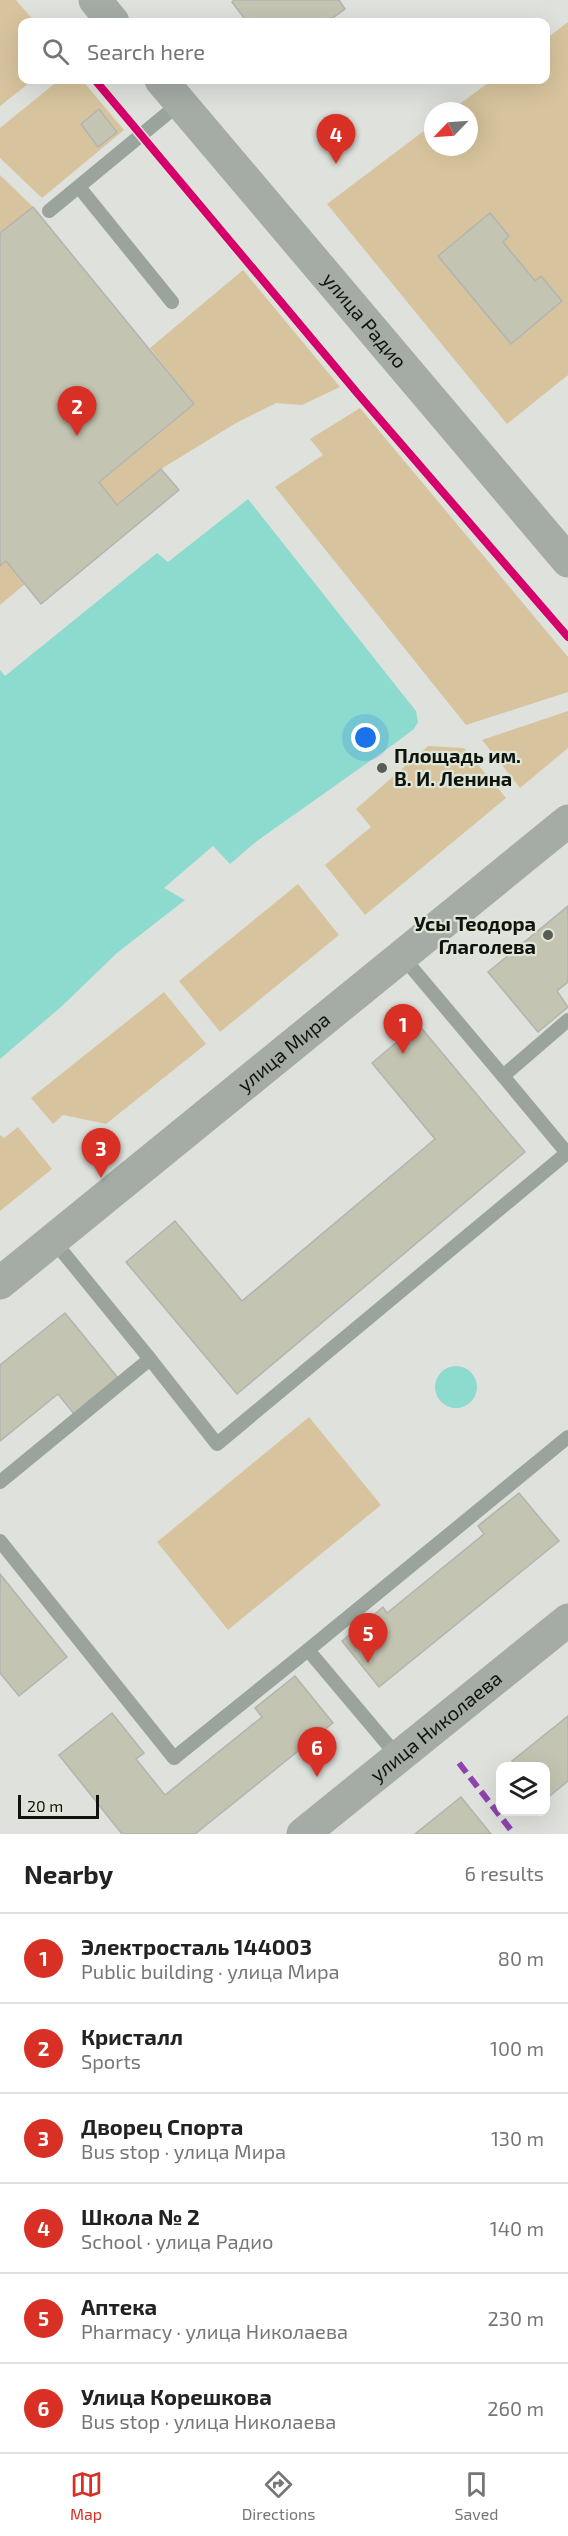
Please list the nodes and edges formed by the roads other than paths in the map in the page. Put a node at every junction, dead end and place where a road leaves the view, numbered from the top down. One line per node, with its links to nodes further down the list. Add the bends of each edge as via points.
1 (95, 0): 2 (main road)
2 (110, 18)
3 (171, 91): 4 (lane); 7 (main road, улица Радио)
4 (79, 187): 5 (lane); 6 (lane)
5 (49, 211)
6 (172, 302)
7 (568, 561)
8 (568, 821): 9 (main road, улица Мира)
9 (402, 956): 11 (lane); 12 (main road, улица Мира)
10 (568, 1020): 11 (lane)
11 (503, 1076): 14 (lane, via 567,1153 217,1444)
12 (53, 1240): 13 (main road, улица Мира); 14 (lane)
13 (0, 1282)
14 (150, 1359): 16 (lane)
15 (568, 1437): 19 (lane)
16 (0, 1482)
17 (0, 1541): 19 (lane, via 174,1758)
18 (568, 1620): 20 (main road, улица Николаева)
19 (308, 1650): 20 (lane)
20 (399, 1758): 21 (main road, улица Николаева)
21 (303, 1834)

